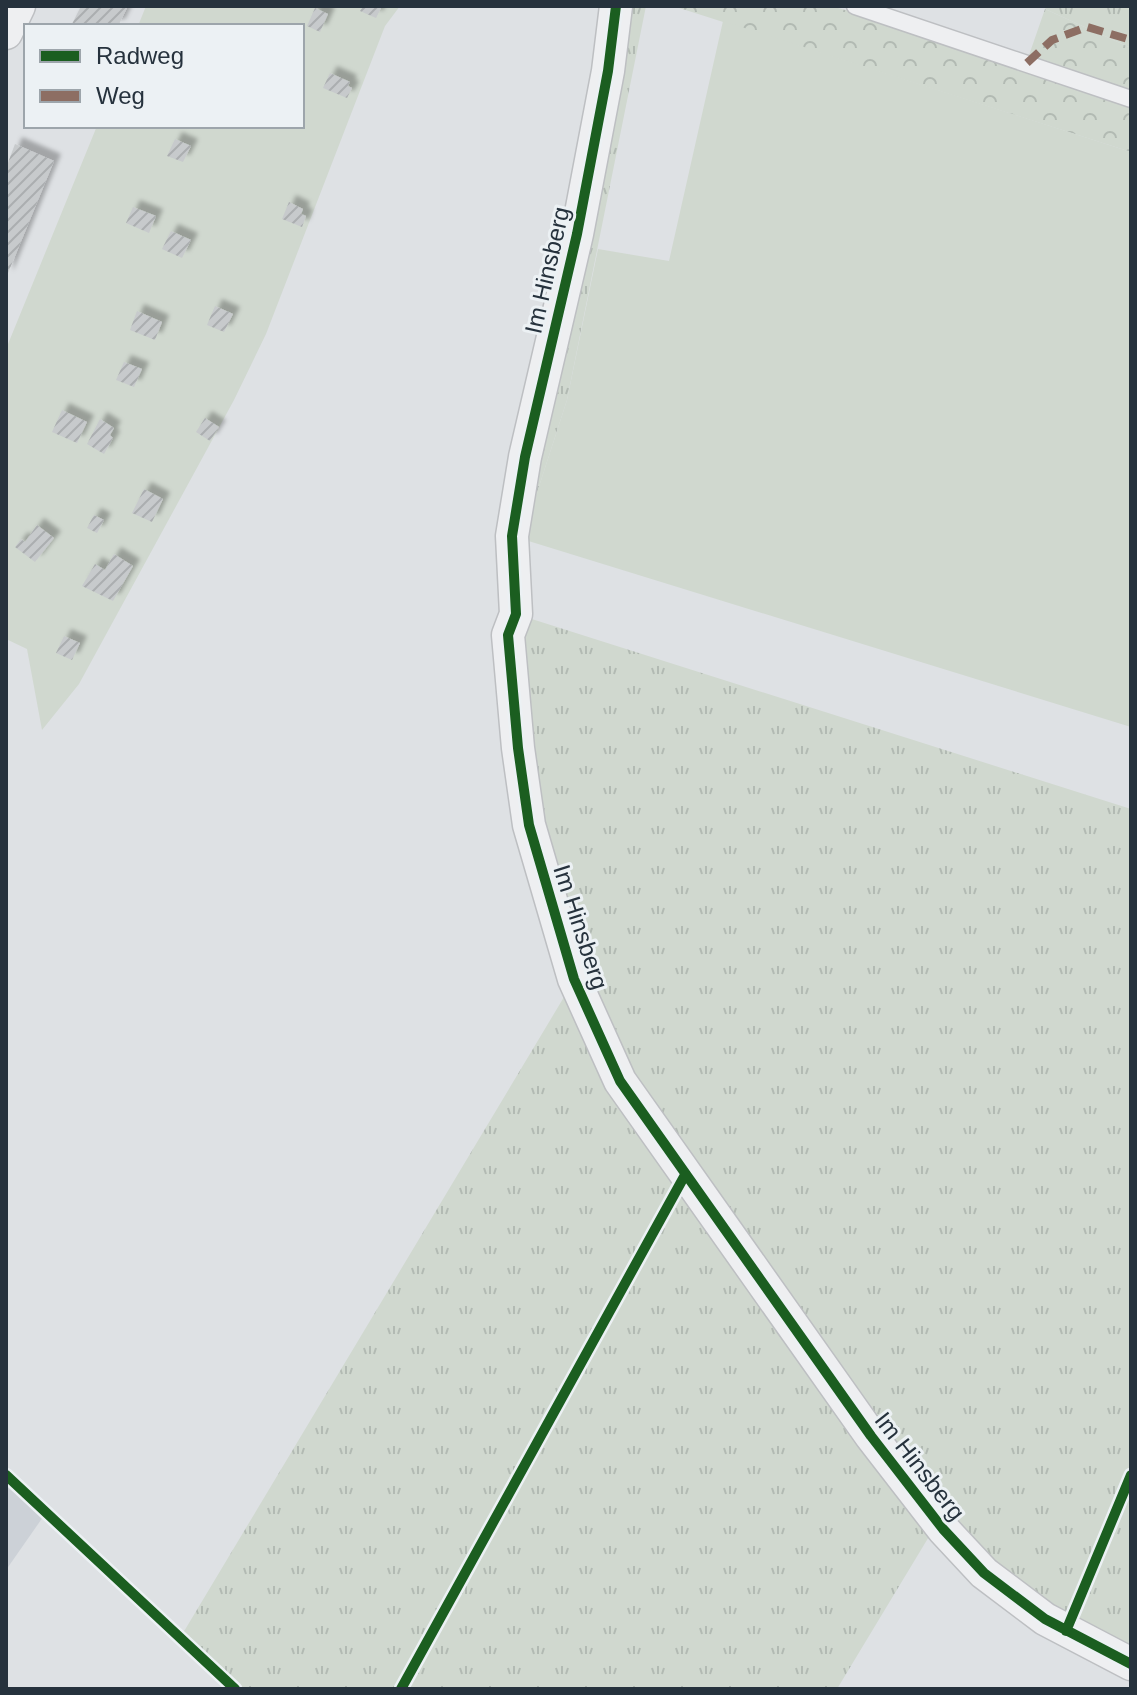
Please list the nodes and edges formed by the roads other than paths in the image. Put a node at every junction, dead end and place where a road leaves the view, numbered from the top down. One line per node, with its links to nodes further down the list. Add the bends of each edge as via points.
1 (19, 6): 4 (street)
2 (616, 6): 6 (street, Im Hinsberg, via 580,220 512,536 516,614 508,635 518,748 529,825 574,979 620,1081 871,1436 943,1529 984,1573 1045,1619)
3 (855, 6): 5 (lane)
4 (6, 33)
5 (1131, 99)
6 (1131, 1664)

